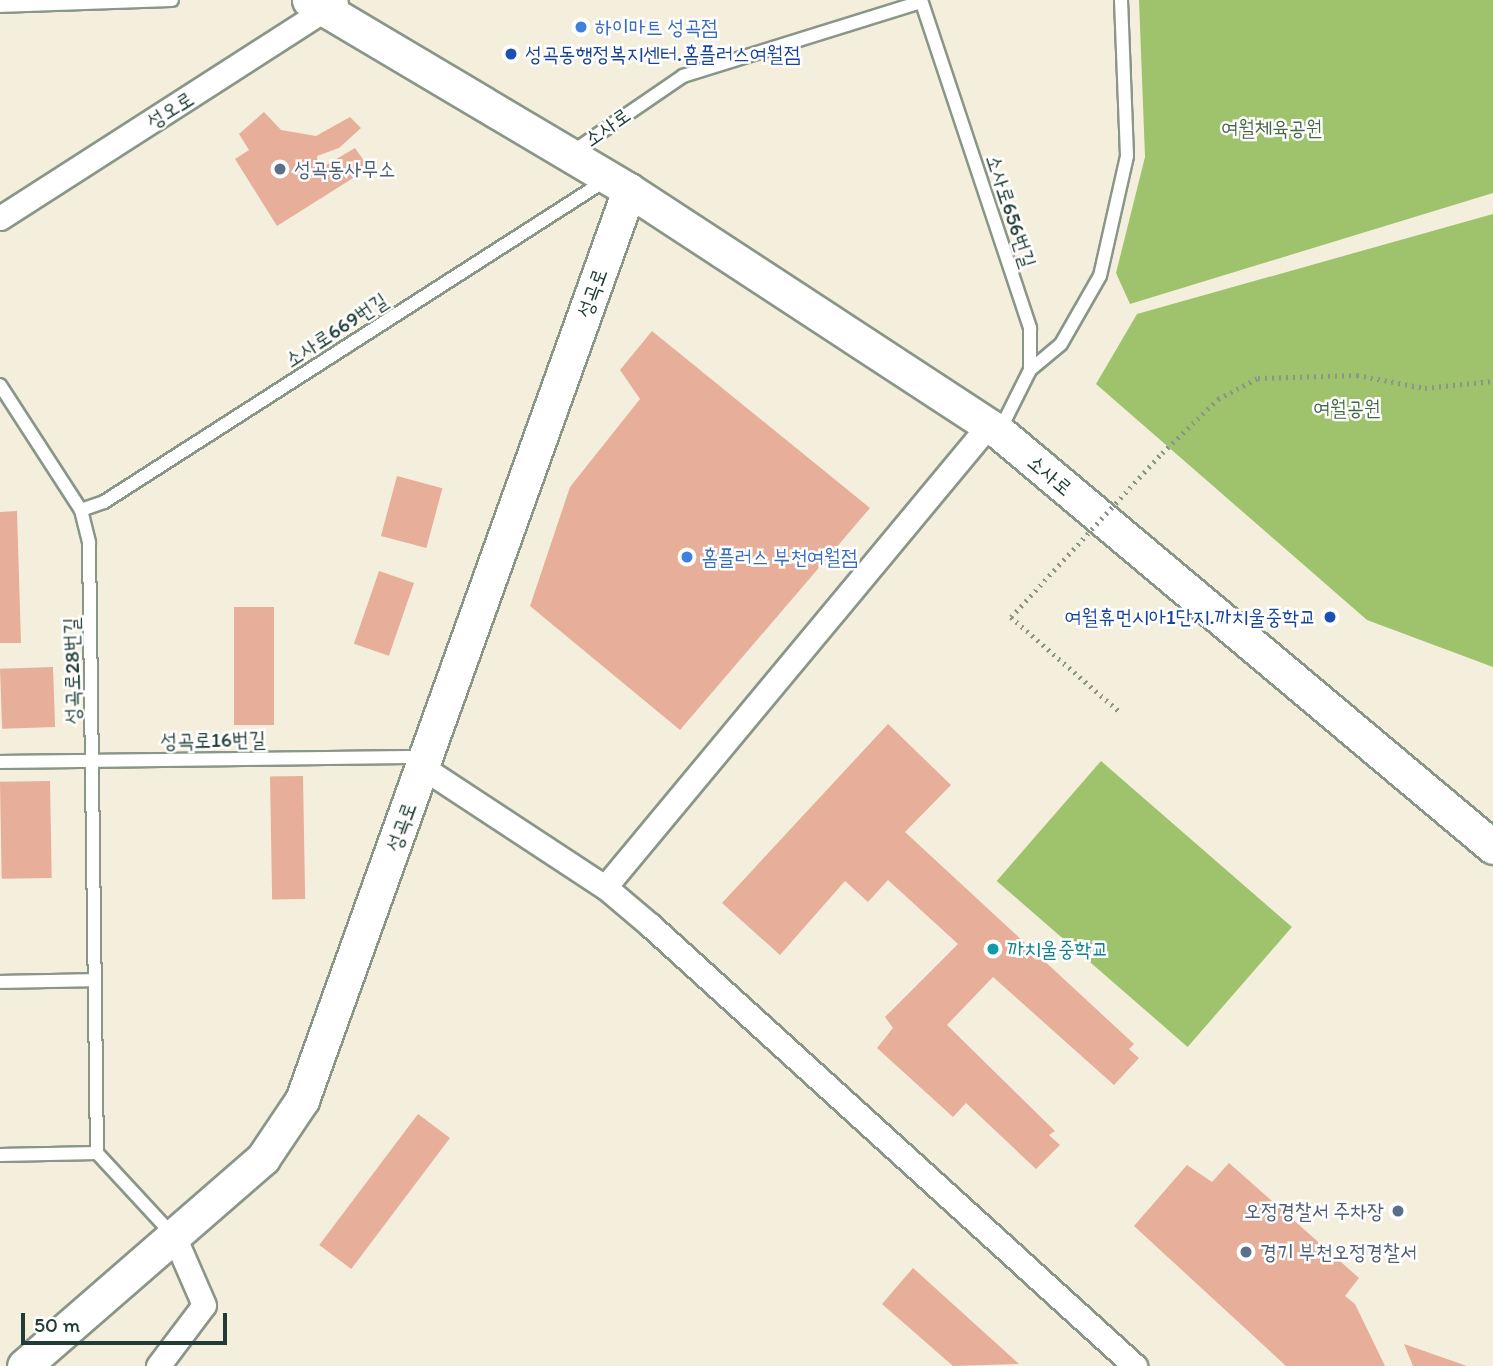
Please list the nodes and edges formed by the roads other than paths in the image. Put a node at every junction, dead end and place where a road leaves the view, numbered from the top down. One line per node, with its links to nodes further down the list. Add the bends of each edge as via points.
1 (172, 0): 5 (lane)
2 (1121, 0): 9 (lane, via 1127,156 1100,276 1061,344)
3 (921, 1): 6 (lane, 소사로, via 683,76); 9 (lane, 소사로656번길, via 1030,328)
4 (325, 4): 6 (street, 소사로); 8 (street, 성오로)
5 (0, 6)
6 (569, 154): 7 (street, 소사로)
7 (620, 184): 11 (street, 소사로); 12 (lane, 소사로669번길, via 104,502); 15 (street, 성곡로)
8 (0, 218)
9 (1030, 370): 11 (lane, 소사로656번길)
10 (0, 385): 12 (lane, 성곡로28번길)
11 (993, 429): 16 (street, 소사로); 17 (street)
12 (81, 510): 13 (lane, 성곡로28번길, via 89,543)
13 (92, 761): 14 (lane, 성곡로16번길); 15 (lane, 성곡로16번길); 18 (lane, 성곡로28번길)
14 (0, 762)
15 (424, 762): 17 (street); 22 (street, 성곡로, via 302,1100 263,1158)
16 (1493, 847)
17 (605, 887): 25 (street)
18 (94, 980): 19 (lane); 20 (lane, 성곡로28번길)
19 (0, 982)
20 (97, 1153): 21 (lane); 22 (lane)
21 (0, 1155)
22 (174, 1236): 23 (street, 성곡로); 24 (street, via 204,1305)
23 (24, 1366)
24 (158, 1366)
25 (1135, 1366)

